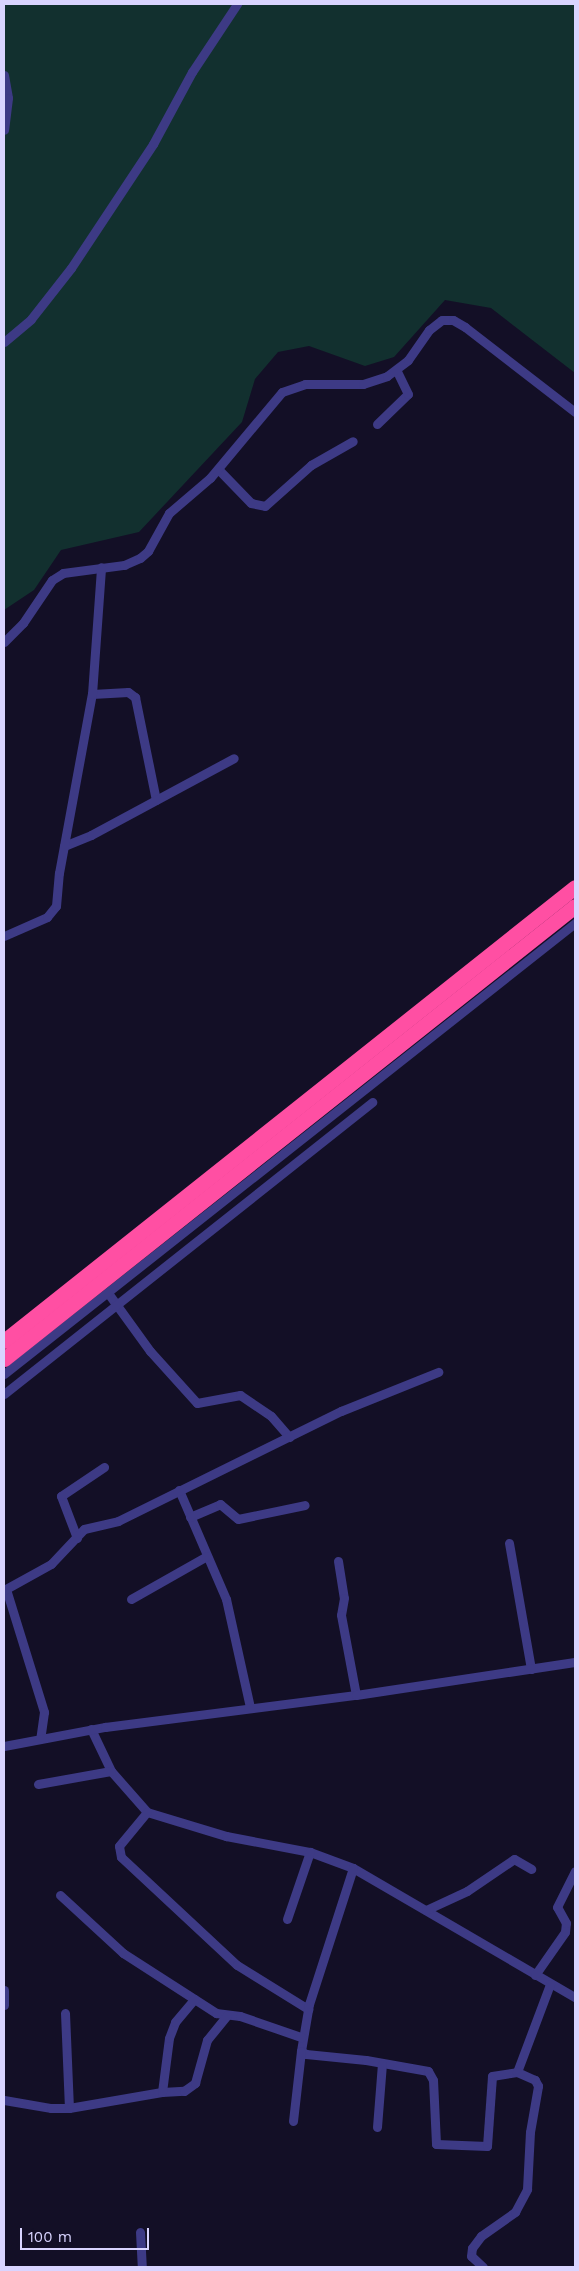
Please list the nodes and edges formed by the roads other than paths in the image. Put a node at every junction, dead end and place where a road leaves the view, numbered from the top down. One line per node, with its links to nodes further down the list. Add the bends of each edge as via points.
1 (237, 4): 4 (street, via 192,72 154,144 71,268 31,319)
2 (4, 75): 3 (street, via 8,98)
3 (4, 130)
4 (4, 342)
5 (397, 370): 6 (street, via 416,351 429,330 448,319 465,327); 7 (street, via 408,394); 9 (street, via 364,384 312,383 282,392)
6 (575, 412)
7 (377, 424)
8 (353, 441): 9 (street, via 311,464 265,506 251,503)
9 (218, 469): 10 (street, via 169,513 140,558)
10 (101, 567): 11 (street, via 63,573 52,580 23,623); 12 (street)
11 (4, 642)
12 (92, 694): 14 (street, via 128,692 135,697); 15 (street)
13 (234, 758): 14 (street)
14 (156, 800): 15 (street)
15 (64, 846): 19 (street, via 54,912)
16 (575, 888): 23 (highway)
17 (575, 906): 24 (highway)
18 (575, 924): 21 (street)
19 (4, 936)
20 (372, 1102): 22 (street)
21 (108, 1293): 22 (street); 26 (street)
22 (116, 1305): 27 (street); 28 (street, via 150,1351 197,1403 240,1395 271,1416)
23 (4, 1340)
24 (4, 1359)
25 (438, 1372): 28 (street, via 341,1410)
26 (4, 1374)
27 (4, 1394)
28 (289, 1437): 30 (street)
29 (104, 1467): 33 (street, via 61,1496)
30 (179, 1490): 32 (street); 33 (street, via 118,1521 84,1529)
31 (305, 1505): 32 (street, via 238,1519 220,1504)
32 (190, 1517): 35 (street)
33 (77, 1538): 37 (street, via 51,1564)
34 (509, 1543): 40 (street)
35 (207, 1556): 38 (street); 42 (street, via 226,1599)
36 (338, 1561): 41 (street, via 344,1598 342,1616)
37 (5, 1589): 44 (street, via 44,1712)
38 (131, 1600)
39 (575, 1662): 40 (street)
40 (531, 1669): 41 (street)
41 (356, 1695): 42 (street)
42 (250, 1707): 43 (street)
43 (91, 1729): 44 (street); 46 (street)
44 (40, 1739): 45 (street)
45 (4, 1746)
46 (111, 1770): 47 (street); 48 (street)
47 (38, 1784)
48 (146, 1812): 49 (street, via 226,1836); 62 (street, via 119,1846 121,1857 237,1965)
49 (310, 1852): 50 (street); 55 (street)
50 (353, 1868): 54 (street); 62 (street)
51 (531, 1869): 54 (street, via 514,1859 467,1891)
52 (575, 1871): 56 (street, via 557,1907 566,1923 565,1932)
53 (60, 1895): 60 (street, via 123,1954)
54 (426, 1910): 56 (street)
55 (287, 1919)
56 (535, 1974): 57 (street)
57 (550, 1984): 59 (street); 68 (street)
58 (4, 1990): 61 (street)
59 (575, 1996)
60 (194, 1999): 64 (street); 69 (street, via 175,2022 168,2038)
61 (4, 2006)
62 (308, 2009): 65 (street)
63 (65, 2013): 71 (street)
64 (227, 2016): 65 (street, via 240,2016); 69 (street, via 208,2040 196,2083 184,2091)
65 (301, 2037): 66 (street)
66 (301, 2051): 67 (street); 72 (street)
67 (382, 2064): 68 (street, via 424,2070 432,2075 434,2140 439,2145 487,2146 492,2076); 73 (street)
68 (517, 2072): 76 (street, via 536,2080 538,2086 530,2132 527,2189 515,2212 481,2236 472,2248 471,2256)
69 (162, 2092): 71 (street)
70 (4, 2100): 71 (street)
71 (69, 2108)
72 (293, 2121)
73 (377, 2127)
74 (140, 2232): 75 (street)
75 (142, 2267)
76 (483, 2267)

